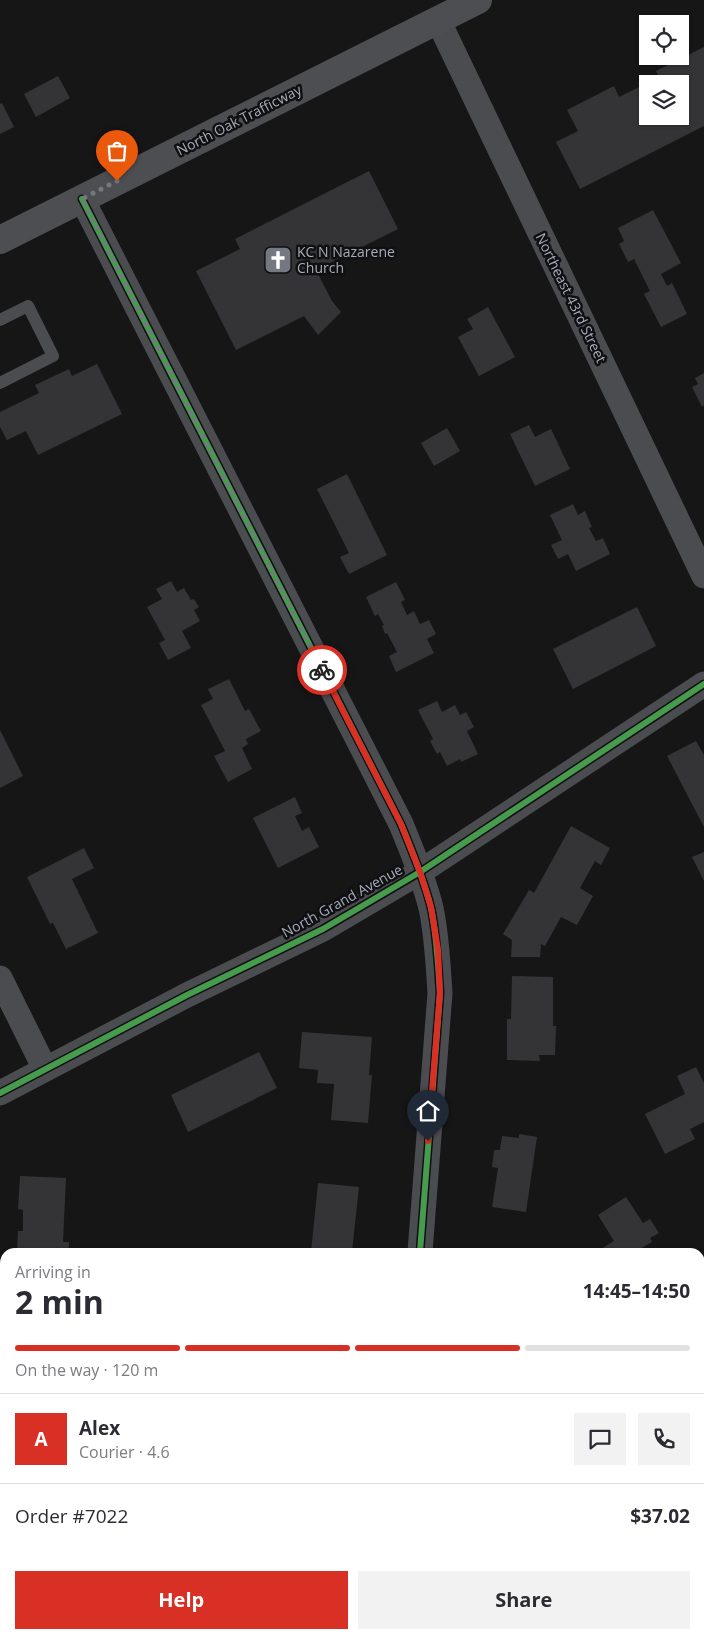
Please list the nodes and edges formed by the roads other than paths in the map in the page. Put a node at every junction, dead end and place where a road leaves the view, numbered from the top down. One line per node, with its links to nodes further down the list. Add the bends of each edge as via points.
1 (478, 0): 2 (main road, North Oak Trafficway)
2 (438, 20): 3 (main road, North Oak Trafficway); 7 (street, Northeast 43rd Street)
3 (82, 199): 4 (main road, North Oak Trafficway); 9 (street, via 401,824)
4 (0, 240)
5 (0, 320): 6 (lane, via 28,306 53,356)
6 (0, 382)
7 (704, 576)
8 (704, 684): 9 (street, North Grand Avenue)
9 (420, 872): 11 (street, North Grand Avenue, via 323,929); 13 (street, via 438,950 440,993)
10 (0, 978): 11 (street)
11 (45, 1069): 12 (street, North Grand Avenue)
12 (0, 1093)
13 (420, 1248)

